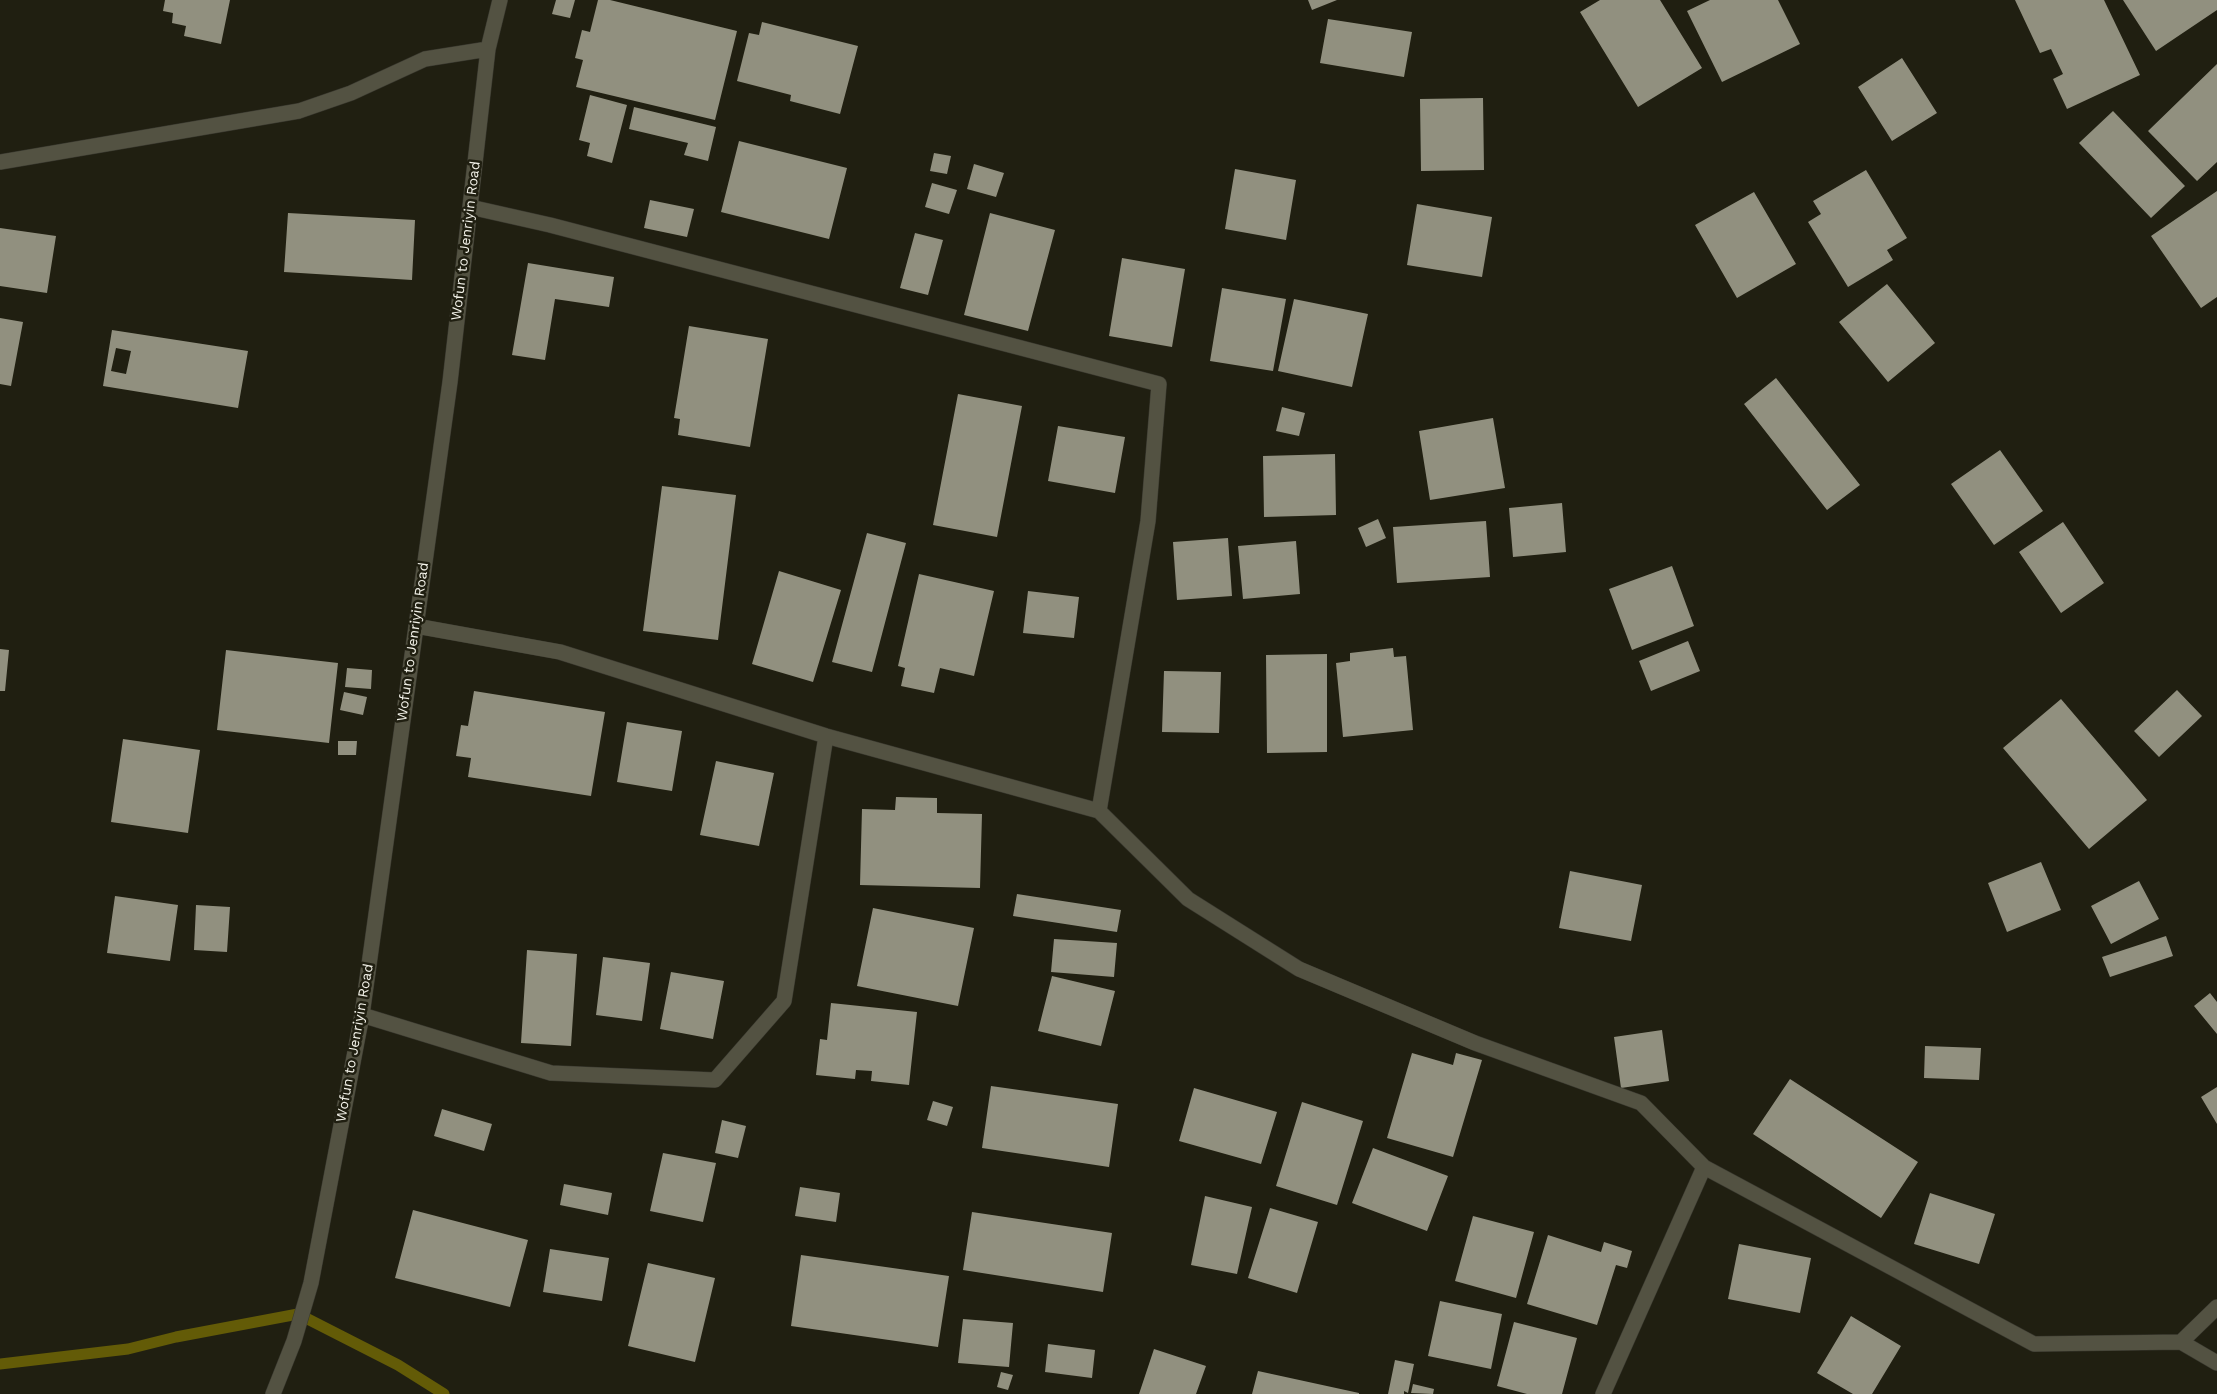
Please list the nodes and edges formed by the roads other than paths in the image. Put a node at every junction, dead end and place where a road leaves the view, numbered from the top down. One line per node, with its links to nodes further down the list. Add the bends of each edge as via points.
1 (500, 0): 2 (street, Wofun to Jenriyin Road)
2 (488, 49): 3 (street, via 425,59 351,93 299,111); 4 (street, Wofun to Jenriyin Road)
3 (0, 162)
4 (470, 207): 5 (street, Wofun to Jenriyin Road, via 450,382); 7 (street, via 550,224 1158,384 1148,521)
5 (416, 626): 6 (street, via 560,652); 8 (street, Wofun to Jenriyin Road)
6 (826, 736): 7 (street); 8 (street, via 784,1002 715,1080 551,1073)
7 (1099, 812): 9 (street, via 1188,899 1299,969 1475,1043 1641,1104)
8 (362, 1015): 13 (street, Wofun to Jenriyin Road, via 311,1283 294,1341)
9 (1704, 1167): 11 (street, via 2034,1344); 14 (street)
10 (2217, 1307): 11 (street)
11 (2181, 1342): 12 (street)
12 (2217, 1363)
13 (273, 1394)
14 (1603, 1394)

